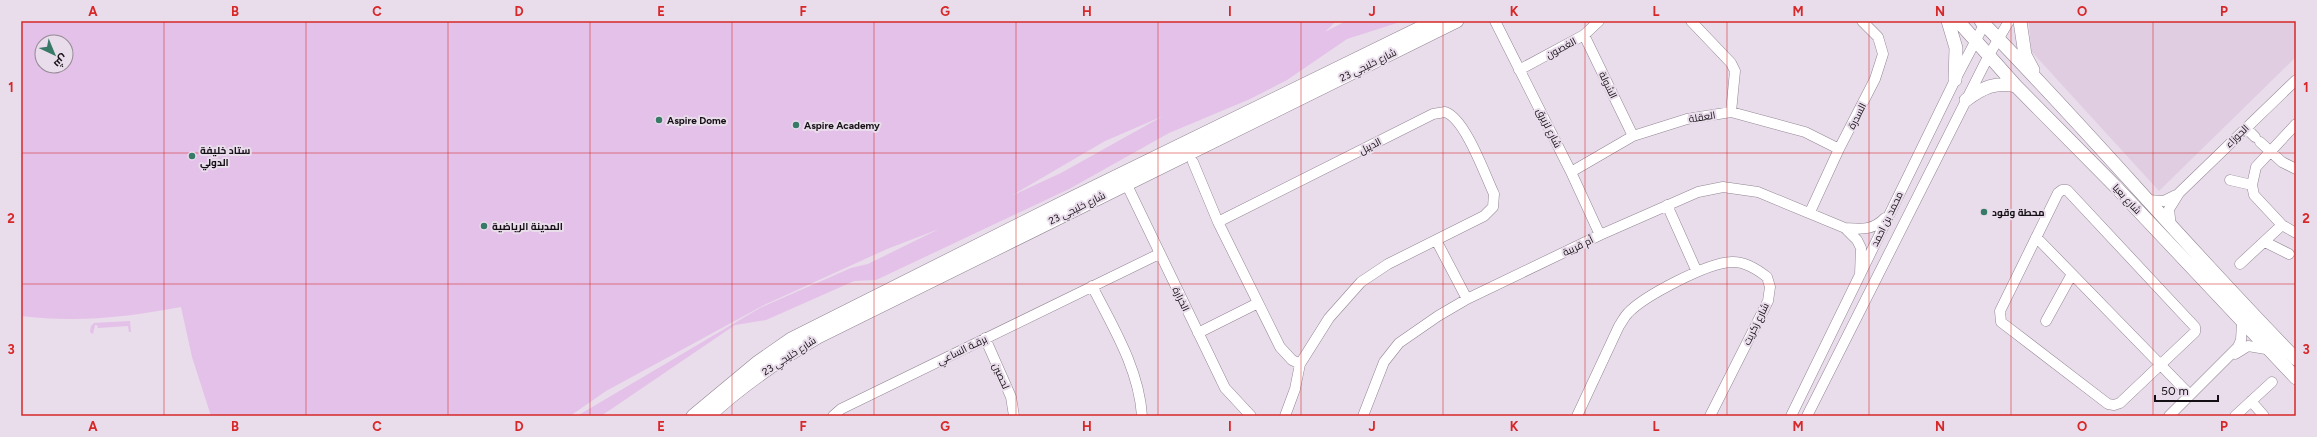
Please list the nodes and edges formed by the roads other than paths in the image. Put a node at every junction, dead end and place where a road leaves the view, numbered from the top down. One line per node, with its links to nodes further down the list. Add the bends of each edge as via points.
1 (1434, 21): 31 (main road, شارع خليجي 23)
2 (1457, 21): 31 (main road, شارع خليجي 23)
3 (1495, 21): 16 (street, شارع لزيرق)
4 (1599, 21): 12 (street, الغصون)
5 (1691, 21): 22 (street, via 1731,63 1735,71)
6 (1862, 21): 26 (street, السدرة, via 1878,37 1883,54 1875,79)
7 (1948, 21): 17 (main road, via 1956,48)
8 (1958, 21): 14 (main road, شارع بعيا)
9 (2009, 21): 13 (street, محمد بن احمد)
10 (2020, 21): 20 (main road, via 2025,55)
11 (1983, 22): 13 (main road, شارع بعيا); 14 (street, محمد بن احمد)
12 (1584, 35): 16 (street, الغصون); 25 (street, الشولة)
13 (1998, 39): 15 (street, محمد بن احمد); 20 (main road, شارع بعيا)
14 (1975, 40): 15 (main road, شارع بعيا); 17 (street, محمد بن احمد)
15 (1989, 55): 19 (main road, شارع بعيا); 21 (street, محمد بن احمد)
16 (1519, 70): 30 (street, شارع لزيرق)
17 (1955, 80): 38 (street, محمد بن احمد)
18 (2296, 80): 24 (street, الجوزاء)
19 (2016, 86): 21 (main road, via 2006,83 1995,84 1976,92); 59 (main road, شارع بعيا, via 2115,186)
20 (2043, 87): 35 (main road, شارع بعيا)
21 (1966, 100): 82 (street, محمد بن احمد)
22 (1732, 112): 25 (street, العقلة, via 1688,119); 26 (street, العقلة, via 1804,132)
23 (2296, 124): 27 (street)
24 (2246, 128): 27 (street); 34 (street, الجوزاء)
25 (1633, 136): 30 (street, العقلة)
26 (1839, 149): 37 (street, السدرة)
27 (2269, 152): 29 (street); 33 (street, via 2256,167)
28 (1193, 162): 39 (street)
29 (2296, 169)
30 (1571, 172): 44 (street, شارع لزيرق)
31 (1124, 179): 48 (street, الخرارة); 57 (main road, شارع خليجي 23)
32 (2230, 180): 33 (street)
33 (2252, 185): 40 (street, via 2254,195 2260,204)
34 (2179, 193): 35 (street, via 2164,201); 42 (street, via 2169,209)
35 (2146, 200): 42 (main road, شارع بعيا)
36 (1667, 205): 37 (street, أم قريبة, via 1698,192 1723,187 1758,192); 44 (street, أم قريبة); 51 (street)
37 (1810, 212): 41 (street, أم قريبة)
38 (1890, 212): 41 (street, أم قريبة, via 1877,226 1865,230); 53 (street, محمد بن احمد)
39 (1218, 222): 46 (street, الديبل, via 1433,114 1445,112 1451,114 1460,125 1494,194 1494,201 1493,207 1484,216); 56 (street)
40 (2282, 226): 43 (street); 47 (street)
41 (1845, 228): 53 (street, أم قريبة, via 1861,248)
42 (2171, 228): 63 (main road, شارع بعيا)
43 (2296, 233)
44 (1600, 236): 55 (street, أم قريبة)
45 (2036, 237): 52 (street); 66 (street, via 2000,311 2001,322 2108,404 2120,403); 66 (street, via 2058,193 2067,190 2195,327 2194,332)
46 (1436, 240): 55 (street); 65 (street, الديبل, via 1388,264 1361,282 1329,318)
47 (2265, 242): 49 (street); 50 (street)
48 (1159, 254): 54 (street, برقـة الساعي); 60 (street, الخرارة)
49 (2289, 254)
50 (2240, 264)
51 (1697, 272): 79 (street, شارع زكريت, via 1651,296 1628,313 1619,326); 80 (street, شارع زكريت, via 1731,262 1745,263 1767,277 1770,287 1768,300)
52 (2072, 274): 58 (street); 66 (street)
53 (1860, 275): 81 (street, محمد بن احمد)
54 (1092, 286): 61 (street, برقـة الساعي); 75 (street, via 1126,355 1138,391)
55 (1467, 299): 78 (street, أم قريبة, via 1399,343 1384,362)
56 (1258, 303): 60 (street); 65 (street, via 1280,347 1292,360)
57 (872, 304): 71 (main road, شارع خليجي 23, via 791,339); 72 (main road, شارع خليجي 23, via 780,360 740,389)
58 (2046, 321)
59 (2242, 323): 62 (main road, شارع بعيا); 64 (street, via 2238,348)
60 (1198, 333): 76 (street, الخرارة, via 1225,388)
61 (985, 338): 73 (street, برقـة الساعي, via 841,409); 74 (street, لحصين, via 1011,397)
62 (2266, 349): 64 (street, via 2248,346); 67 (main road, شارع بعيا)
63 (2296, 359)
64 (2226, 360): 69 (street)
65 (1300, 364): 77 (street, via 1295,389)
66 (2160, 365): 69 (street)
67 (2296, 378)
68 (2272, 382): 70 (street)
69 (2190, 395): 83 (street)
70 (2251, 401): 84 (street); 85 (street)
71 (693, 416)
72 (710, 416)
73 (833, 416)
74 (1014, 416)
75 (1142, 416)
76 (1251, 416)
77 (1285, 416)
78 (1363, 416)
79 (1577, 416)
80 (1710, 416)
81 (1791, 416)
82 (1807, 416)
83 (2169, 416)
84 (2235, 416)
85 (2264, 416)

